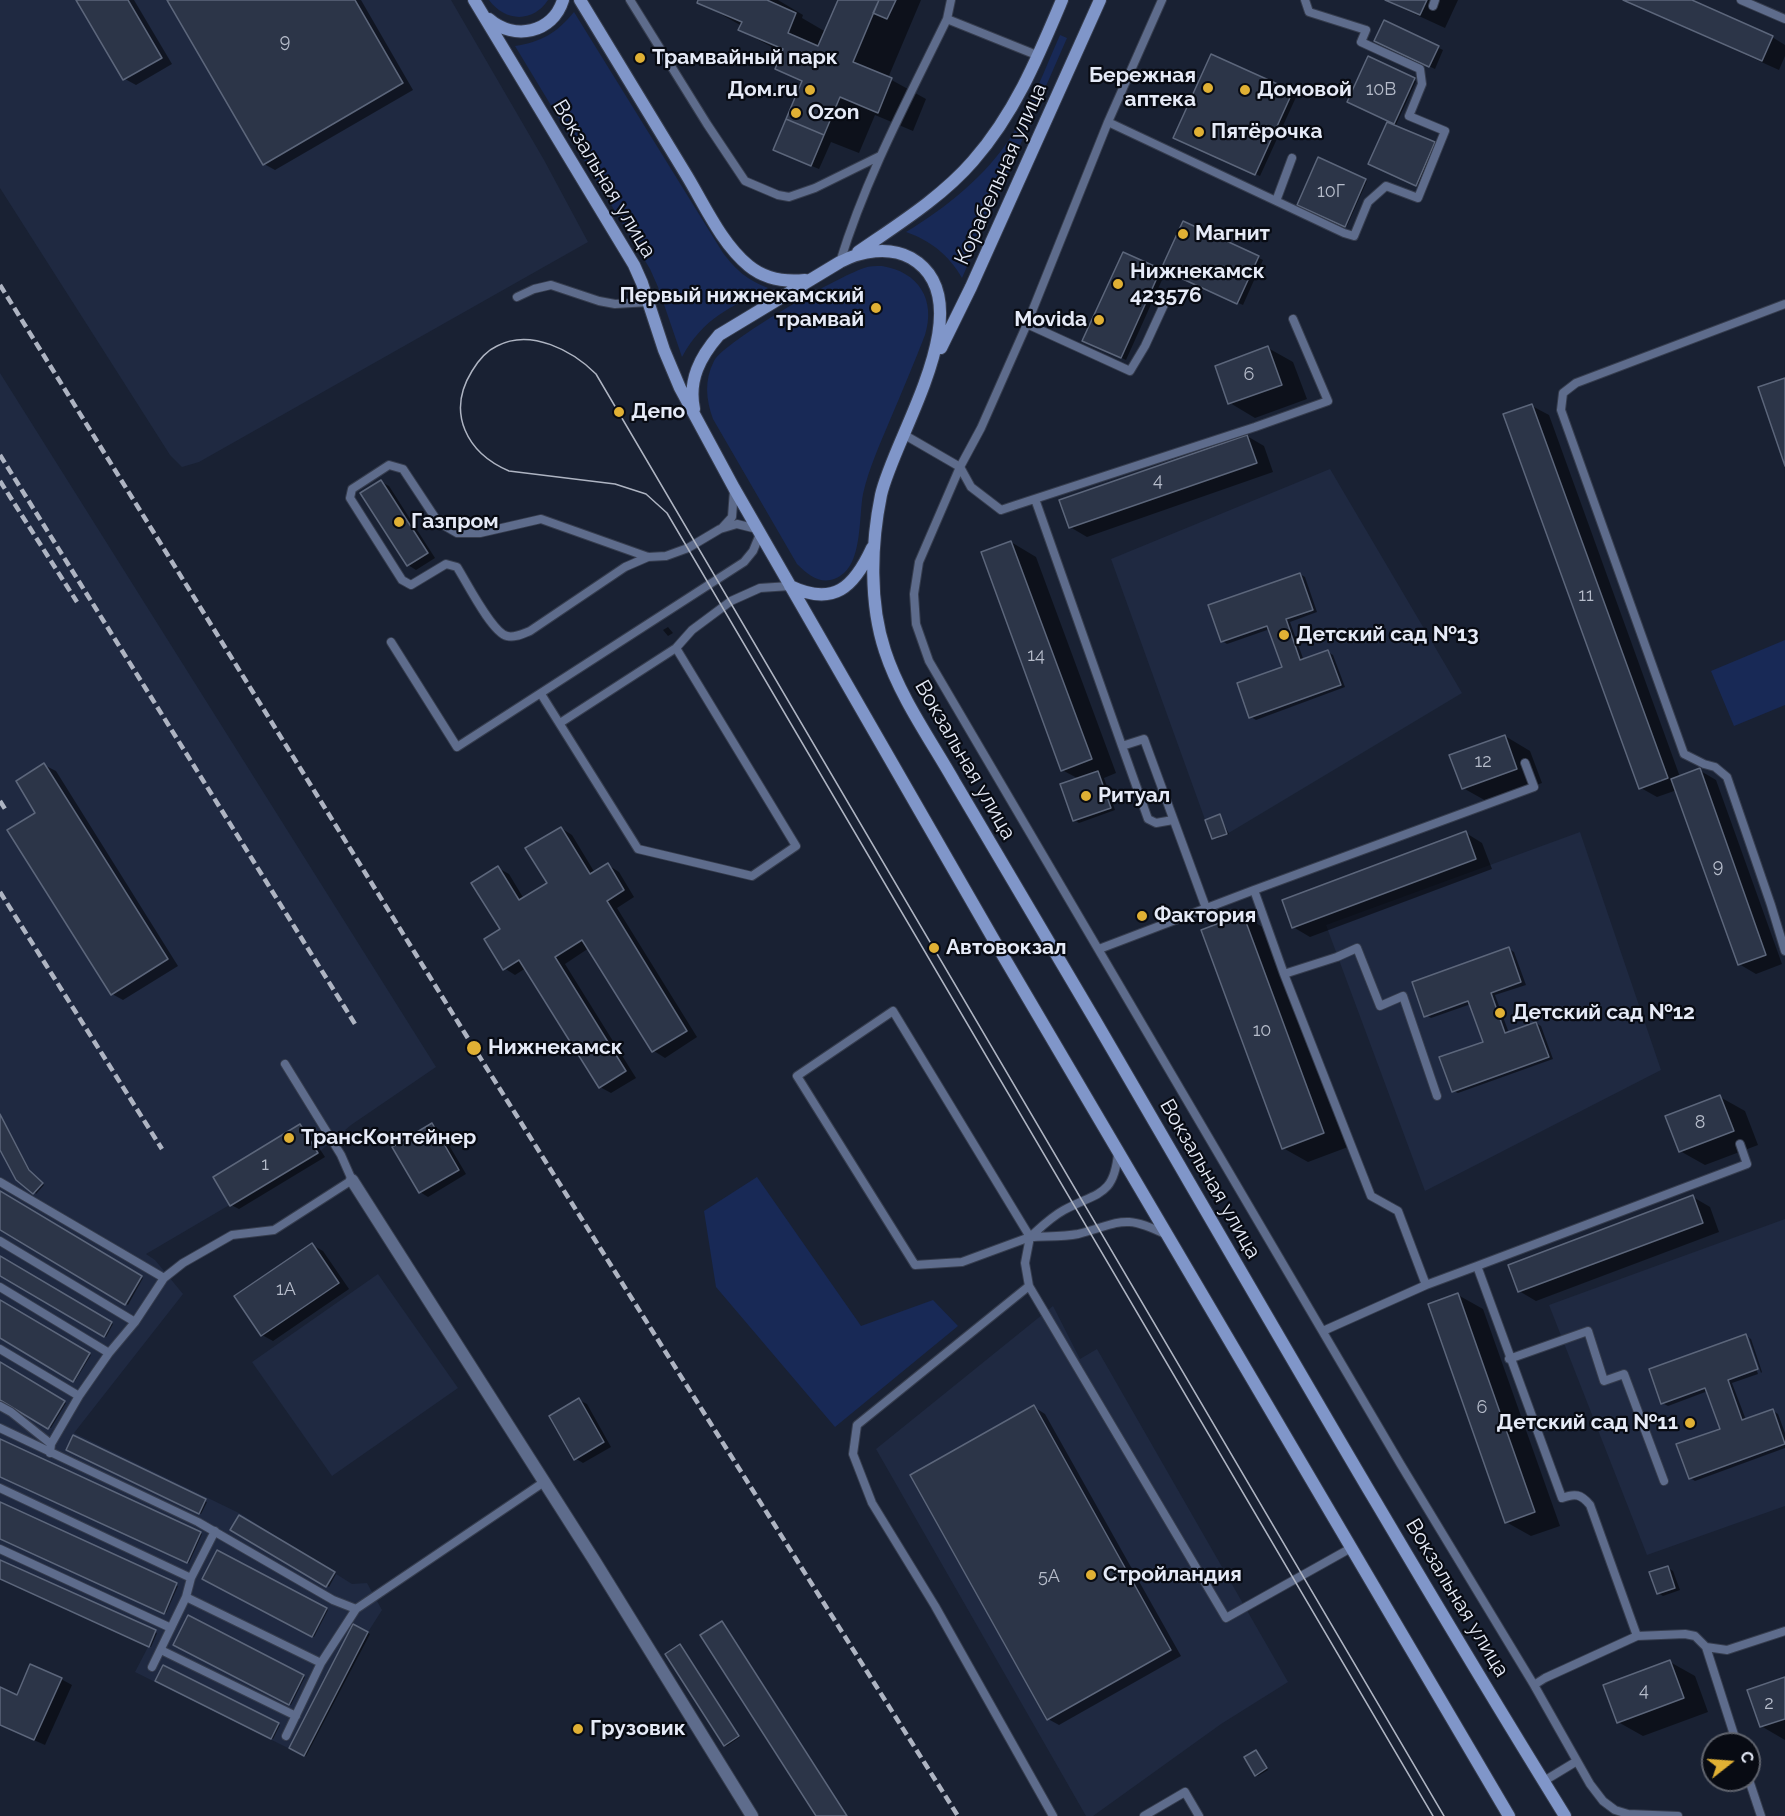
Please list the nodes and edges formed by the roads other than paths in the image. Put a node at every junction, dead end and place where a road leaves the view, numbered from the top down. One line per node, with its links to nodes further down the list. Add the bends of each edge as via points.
1 (474, 0): 11 (main road, Вокзальная улица)
2 (563, 0): 11 (main road, via 556,16 530,31 507,31)
3 (580, 0): 21 (main road, Вокзальная улица, via 738,256 777,279)
4 (630, 0): 16 (lane, via 745,181 789,197)
5 (951, 0): 12 (lane)
6 (1062, 0): 14 (main road, Корабельная улица)
7 (1100, 0): 28 (main road, Корабельная улица)
8 (1162, 0): 15 (lane)
9 (1305, 0): 18 (lane, via 1310,12 1366,30 1361,42 1420,69 1422,84 1409,116 1445,131 1418,198 1386,186 1368,202 1354,236)
10 (1741, 0): 13 (lane)
11 (481, 12): 24 (main road, Вокзальная улица, via 634,265)
12 (947, 19): 14 (lane); 16 (lane)
13 (1785, 19)
14 (1039, 56): 19 (main road, Корабельная улица, via 1017,100 973,161 919,208)
15 (1108, 122): 18 (lane); 27 (lane)
16 (880, 156): 20 (lane)
17 (1292, 158): 18 (lane)
18 (1276, 201)
19 (853, 255): 20 (main road, Вокзальная улица); 28 (main road, Вокзальная улица, via 900,253 915,260 928,274 941,306)
20 (840, 262): 21 (main road, Вокзальная улица)
21 (813, 278): 29 (main road, Вокзальная улица, via 738,322 708,347 693,378)
22 (1168, 296): 27 (lane, via 1130,371)
23 (517, 297): 24 (lane, via 551,285 615,304)
24 (649, 302): 29 (main road, Вокзальная улица, via 664,350)
25 (1785, 304): 49 (lane, via 1576,383 1563,393 1561,410 1684,754 1715,767 1727,777)
26 (1293, 319): 33 (lane, via 1328,401)
27 (1027, 324): 31 (lane)
28 (934, 362): 30 (main road, Вокзальная улица)
29 (696, 420): 32 (main road, Вокзальная улица)
30 (903, 434): 31 (lane); 36 (main road, Вокзальная улица, via 880,499)
31 (960, 467): 33 (lane, via 971,487 1000,510); 48 (lane, via 919,562 914,594 916,624 929,661)
32 (734, 488): 34 (lane, via 732,517); 35 (main road, Вокзальная улица)
33 (1035, 499): 43 (lane)
34 (720, 529): 35 (lane, via 737,524); 37 (lane, via 688,548)
35 (759, 531): 38 (main road, Вокзальная улица); 41 (lane, via 753,551 744,562)
36 (874, 544): 38 (main road, Вокзальная улица, via 862,570 841,590 818,595); 96 (main road, Вокзальная улица, via 878,625 898,682)
37 (648, 557): 37 (lane, via 541,519 457,533 438,522 403,469 389,465 352,489 350,498 402,580 411,585 446,564 457,567 494,627 504,636 515,637 530,631 625,567)
38 (790, 586): 40 (lane, via 760,588 731,601); 54 (main road, Вокзальная улица)
39 (391, 642): 41 (lane, via 457,747)
40 (676, 648): 42 (lane); 42 (lane, via 796,846 752,876 638,849)
41 (541, 694): 42 (lane)
42 (560, 723)
43 (1122, 746): 45 (lane, via 1148,819 1156,823); 45 (lane, via 1143,739)
44 (1525, 763): 46 (lane, via 1534,787)
45 (1173, 820): 47 (lane)
46 (1254, 890): 47 (lane); 50 (lane)
47 (1206, 908): 48 (lane)
48 (1099, 949): 66 (lane)
49 (1785, 951)
50 (1284, 974): 52 (lane, via 1357,948 1380,1006 1403,996); 62 (lane, via 1371,1196 1398,1211)
51 (285, 1064): 55 (lane, via 341,1155)
52 (1437, 1096)
53 (1740, 1144): 60 (lane, via 1747,1164)
54 (1118, 1151): 57 (main road, Вокзальная улица); 58 (lane, via 1111,1183 1098,1195 1062,1211)
55 (351, 1180): 61 (lane, via 274,1230 232,1235); 76 (street)
56 (0, 1182): 61 (lane)
57 (1168, 1236): 58 (lane, via 1131,1221 1113,1222 1076,1234); 79 (main road, Вокзальная улица)
58 (1029, 1237): 58 (lane, via 893,1011 797,1076 915,1265 962,1262); 63 (lane, via 1025,1263)
59 (0, 1241): 65 (lane)
60 (1477, 1266): 62 (lane); 69 (lane)
61 (164, 1278): 65 (lane)
62 (1426, 1285): 66 (lane)
63 (1029, 1286): 79 (lane, via 1226,1618); 99 (lane, via 857,1425 853,1454 872,1503)
64 (0, 1287): 68 (lane)
65 (135, 1322): 68 (lane)
66 (1323, 1331): 91 (lane)
67 (0, 1349): 70 (lane)
68 (109, 1353): 70 (lane)
69 (1509, 1359): 75 (lane, via 1588,1331 1604,1381 1624,1374); 86 (lane, via 1562,1498 1582,1496 1590,1505)
70 (79, 1396): 73 (lane)
71 (0, 1406): 73 (lane)
72 (0, 1428): 74 (lane)
73 (51, 1444): 74 (lane)
74 (50, 1454): 78 (lane)
75 (1664, 1481)
76 (544, 1482): 83 (lane); 98 (street)
77 (0, 1488): 81 (lane)
78 (214, 1531): 81 (lane); 83 (lane, via 333,1600)
79 (1351, 1548): 102 (main road, Вокзальная улица)
80 (0, 1549): 84 (lane)
81 (191, 1578): 82 (lane)
82 (186, 1597): 84 (lane); 89 (lane)
83 (356, 1609): 89 (lane)
84 (171, 1628): 88 (lane)
85 (1785, 1631): 87 (lane, via 1727,1650)
86 (1637, 1636): 87 (lane, via 1685,1634 1695,1636); 91 (lane)
87 (1706, 1647): 93 (lane)
88 (161, 1650): 90 (lane); 92 (lane)
89 (321, 1663): 92 (lane)
90 (152, 1667)
91 (1534, 1685): 95 (lane)
92 (296, 1716): 94 (lane)
93 (1733, 1732)
94 (286, 1736)
95 (1577, 1761): 96 (lane); 104 (lane, via 1603,1801 1615,1810)
96 (1544, 1781): 103 (main road, Вокзальная улица)
97 (1753, 1792): 105 (lane)
98 (752, 1816)
99 (1053, 1816)
100 (1144, 1816): 101 (lane, via 1185,1792)
101 (1198, 1816)
102 (1509, 1816)
103 (1565, 1816)
104 (1678, 1816)
105 (1761, 1816)

